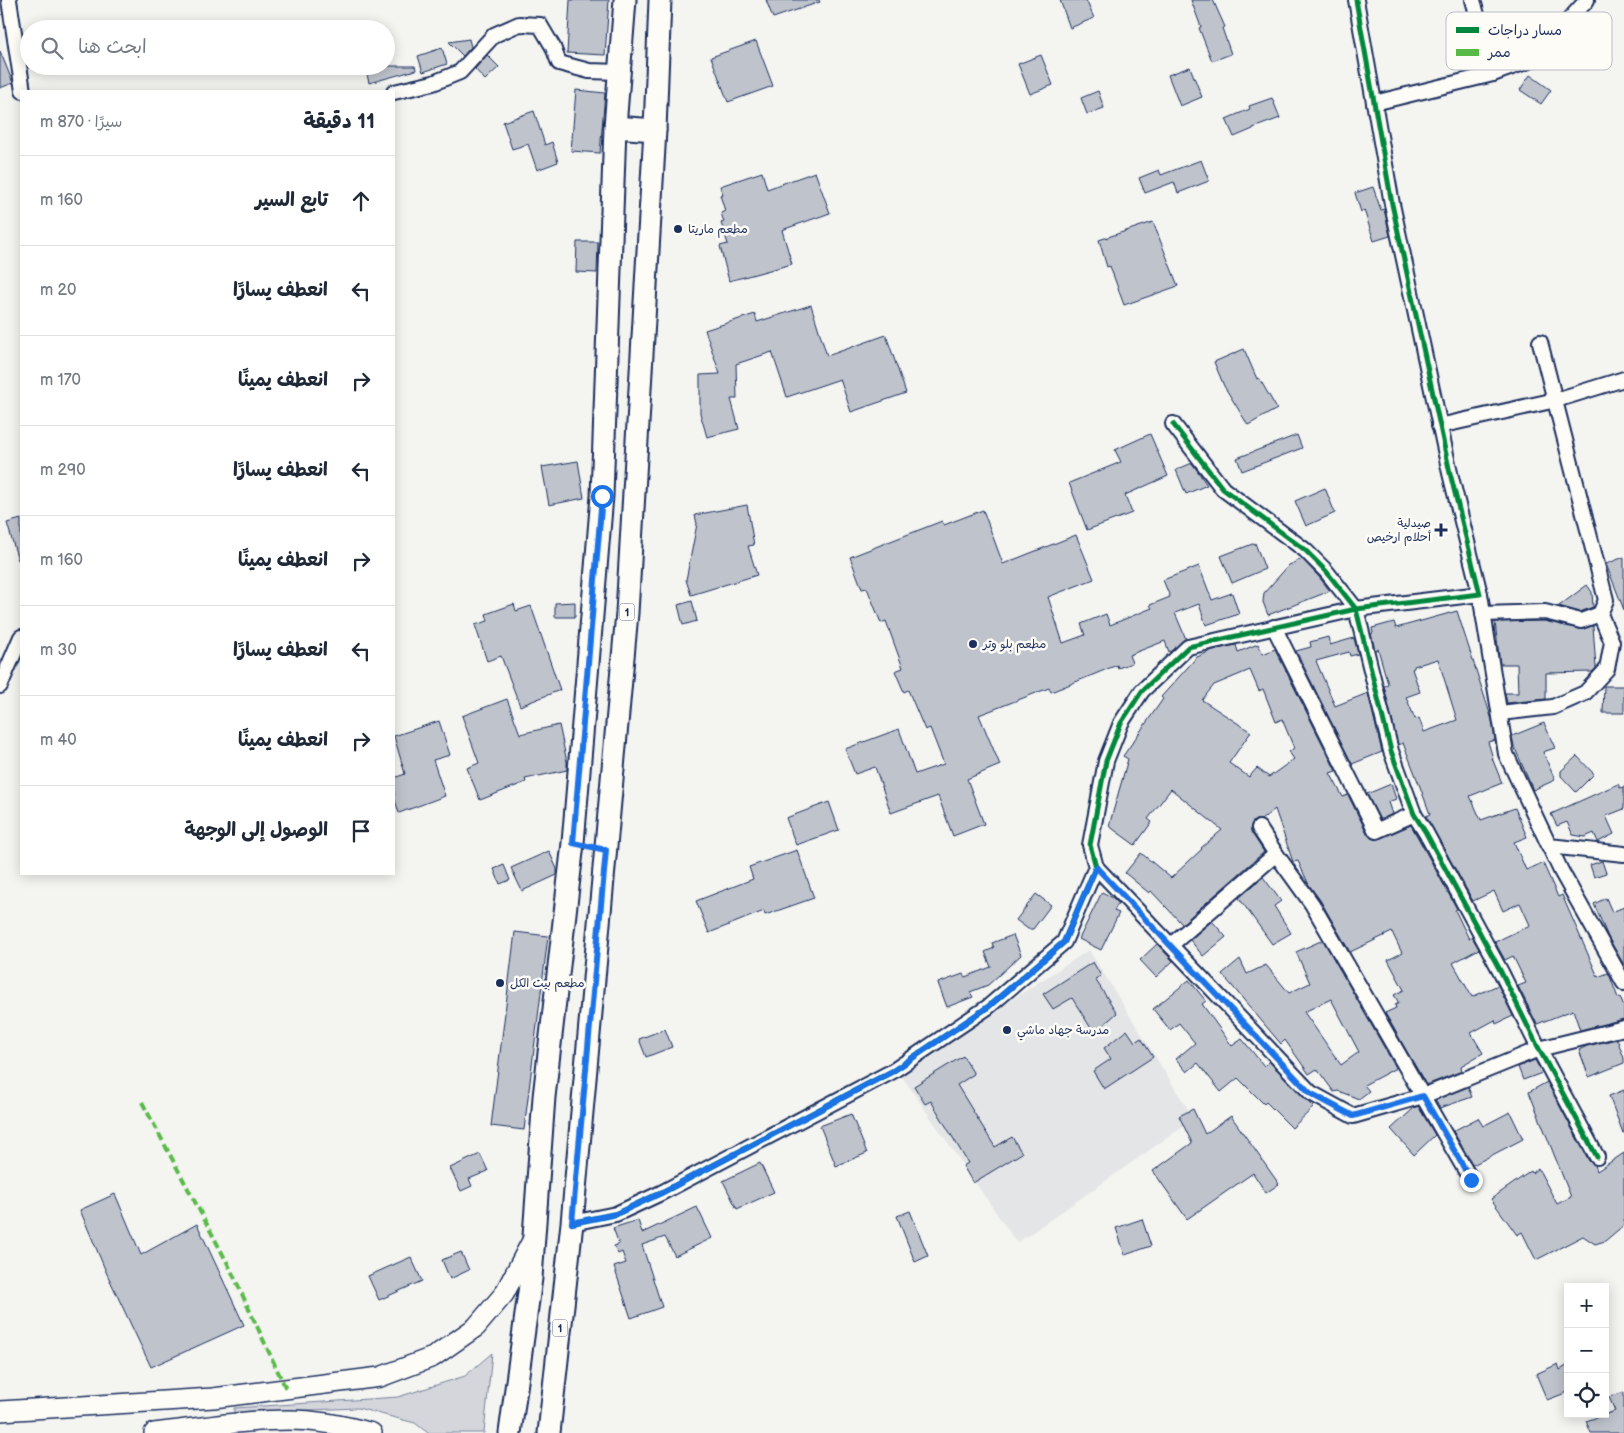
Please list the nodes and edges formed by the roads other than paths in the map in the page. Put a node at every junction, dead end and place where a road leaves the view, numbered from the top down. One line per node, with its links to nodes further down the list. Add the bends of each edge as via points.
1 (9, 0): 9 (street)
2 (625, 0): 10 (main road)
3 (660, 0): 17 (main road, 1)
4 (1356, 0): 15 (street)
5 (1587, 0): 6 (street)
6 (1576, 12)
7 (1492, 70): 11 (street)
8 (1504, 70): 11 (street)
9 (20, 72)
10 (619, 72): 14 (street, via 589,71 559,63 540,25 519,24 494,35 460,72 433,83); 16 (main road)
11 (1493, 74): 15 (street)
12 (21, 75): 13 (street)
13 (23, 90)
14 (395, 92)
15 (1374, 103): 22 (street)
16 (615, 127): 17 (main road); 33 (main road, via 602,496)
17 (655, 130): 35 (main road, 1, via 627,613)
18 (1540, 342): 20 (street)
19 (1624, 379): 20 (street)
20 (1556, 400): 22 (street); 26 (street, via 1606,600)
21 (1173, 424): 24 (street, via 1223,489 1305,550)
22 (1439, 426): 23 (street)
23 (1480, 594): 24 (street); 25 (street)
24 (1356, 609): 27 (street); 31 (street, via 1391,751)
25 (1483, 614): 26 (street, via 1545,612 1581,621); 30 (street)
26 (1600, 614): 30 (street, via 1612,642 1607,669 1585,692 1553,707)
27 (1274, 627): 31 (street, via 1376,831); 38 (street, via 1188,647 1142,691 1121,723 1106,761 1090,845)
28 (20, 639): 29 (street)
29 (0, 686)
30 (1500, 714): 34 (street, via 1506,754)
31 (1414, 814): 42 (street, via 1502,972)
32 (1259, 828): 36 (street)
33 (573, 843): 35 (main road); 47 (main road, via 544,1098)
34 (1549, 846): 37 (street); 40 (street)
35 (606, 850): 46 (main road, 1)
36 (1276, 854): 39 (street); 43 (street, via 1312,904)
37 (1624, 854)
38 (1096, 867): 39 (street); 46 (street, via 1064,942 988,1007 893,1071 661,1193 616,1214)
39 (1171, 945): 43 (street, via 1310,1093 1353,1116)
40 (1624, 983)
41 (1624, 1028): 42 (street)
42 (1539, 1049): 43 (street); 44 (street)
43 (1423, 1096): 45 (street)
44 (1597, 1158)
45 (1471, 1180)
46 (572, 1223): 54 (main road, 1)
47 (533, 1238): 48 (main road, via 504,1294 476,1327 433,1357 380,1377); 53 (main road, via 531,1278)
48 (213, 1398): 49 (main road); 50 (main road)
49 (0, 1410)
50 (220, 1425): 51 (main road); 52 (main road, via 290,1420)
51 (154, 1433)
52 (372, 1433)
53 (510, 1433)
54 (549, 1433)

